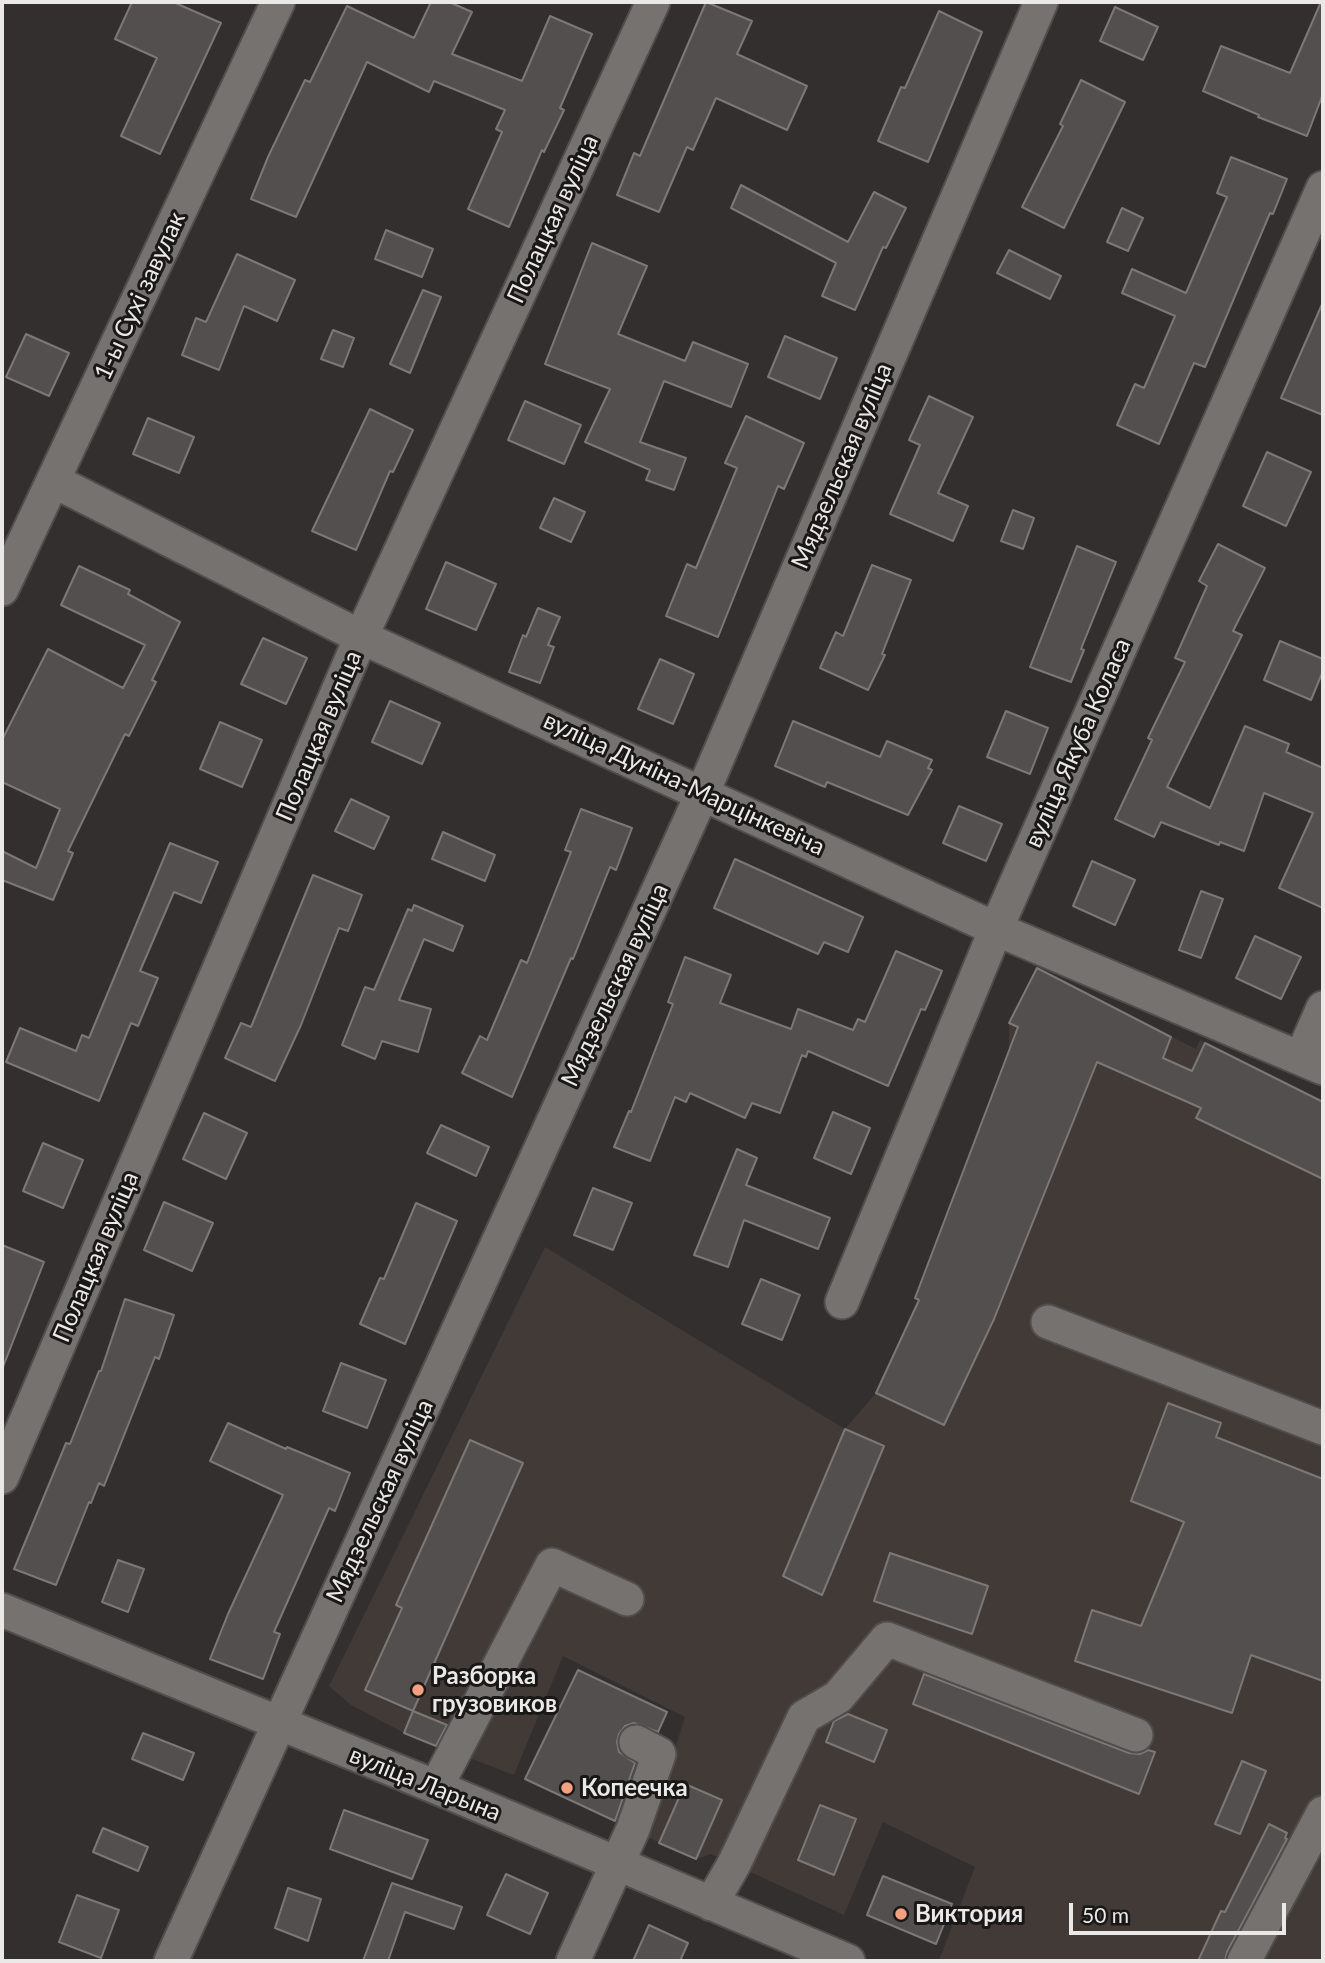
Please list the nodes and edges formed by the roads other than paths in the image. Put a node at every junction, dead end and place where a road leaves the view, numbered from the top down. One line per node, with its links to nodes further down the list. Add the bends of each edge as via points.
1 (278, 2): 5 (street, 1-ы Сухі завулак)
2 (653, 2): 7 (street, Полацкая вуліца)
3 (1041, 2): 8 (street, Мядзельская вуліца)
4 (1323, 188): 9 (street, вуліца Якуба Коласа)
5 (54, 481): 6 (street, 1-ы Сухі завулак); 7 (street, вуліца Дуніна-Марцінкевіча)
6 (2, 589)
7 (360, 637): 8 (street, вуліца Дуніна-Марцінкевіча); 15 (street, Полацкая вуліца)
8 (703, 792): 9 (street, вуліца Дуніна-Марцінкевіча); 18 (street, Мядзельская вуліца)
9 (996, 929): 11 (street, вуліца Дуніна-Марцінкевіча); 12 (street, вуліца Якуба Коласа)
10 (1323, 1008): 11 (street)
11 (1312, 1063)
12 (842, 1302)
13 (1048, 1322): 14 (street)
14 (1323, 1428)
15 (2, 1477)
16 (627, 1599): 21 (street, via 552,1565)
17 (2, 1610): 18 (street, вуліца Ларына)
18 (278, 1724): 21 (street, вуліца Ларына); 25 (street, Мядзельская вуліца)
19 (1136, 1735): 24 (street, via 887,1639 838,1697 804,1717)
20 (636, 1742): 23 (street, via 659,1754)
21 (436, 1787): 23 (street, вуліца Ларына)
22 (1323, 1813): 28 (street)
23 (616, 1865): 24 (street, вуліца Ларына); 26 (street)
24 (711, 1905): 27 (street, вуліца Ларына)
25 (171, 1961)
26 (573, 1961)
27 (848, 1961)
28 (1244, 1961)

